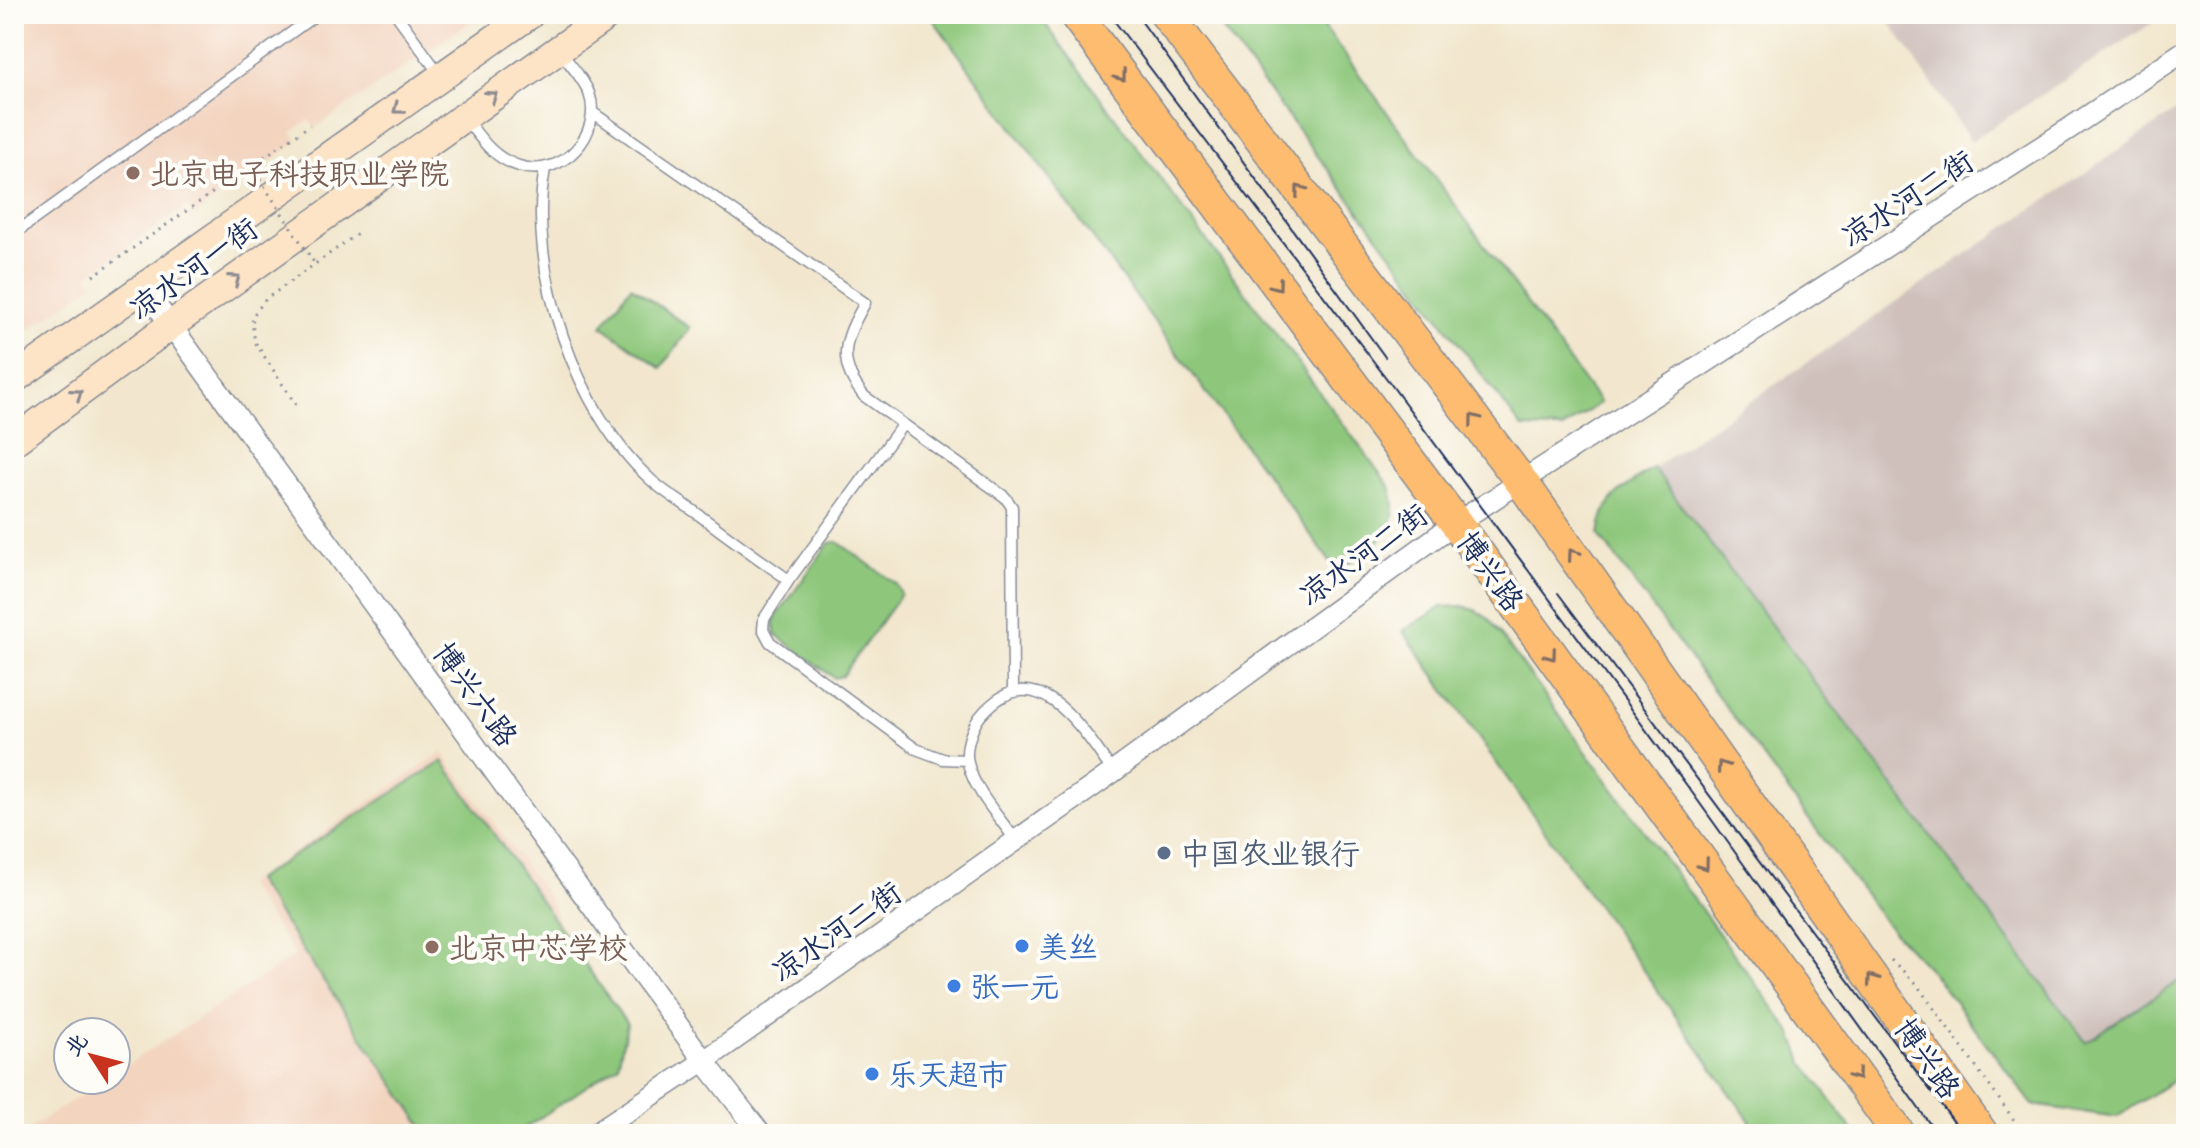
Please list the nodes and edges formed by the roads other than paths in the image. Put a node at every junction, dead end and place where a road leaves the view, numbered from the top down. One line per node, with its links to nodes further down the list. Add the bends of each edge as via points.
1 (317, 14): 13 (lane)
2 (396, 14): 9 (lane)
3 (530, 14): 9 (main road, 凉水河一街)
4 (609, 14): 7 (main road, 凉水河一街)
5 (1075, 14): 20 (main road, 博兴路, one-way to 20)
6 (1166, 14): 19 (main road, 博兴路, one-way to 6)
7 (559, 50): 10 (lane, via 589,94); 11 (main road, 凉水河一街, one-way to 7)
8 (2186, 50): 19 (street, 凉水河二街)
9 (441, 76): 14 (main road, 凉水河一街, one-way to 14)
10 (592, 112): 12 (lane, via 574,151); 17 (lane, via 865,303 849,331 848,369 864,396)
11 (464, 116): 12 (lane, via 489,150 504,160); 15 (main road, 凉水河一街, one-way to 11)
12 (545, 169): 21 (lane, via 540,195 550,285 573,368 594,408 650,479)
13 (14, 234)
14 (144, 288): 15 (street, 博兴六路); 16 (main road, 凉水河一街)
15 (171, 325): 18 (main road, 凉水河一街, one-way to 15); 26 (street, 博兴六路)
16 (14, 379)
17 (903, 424): 21 (lane); 22 (lane, via 1012,507)
18 (14, 441)
19 (1521, 481): 20 (street, 凉水河二街); 30 (main road, 博兴路, one-way to 19)
20 (1456, 523): 24 (street, 凉水河二街); 29 (main road, 博兴路, one-way to 29)
21 (789, 580): 23 (lane, via 764,619 770,642 916,749 943,759)
22 (1013, 691): 23 (lane, via 979,717); 24 (lane, via 1033,692 1069,712)
23 (967, 760): 25 (lane, via 974,781)
24 (1113, 772): 25 (street, 凉水河二街)
25 (1016, 841): 26 (street, 凉水河二街)
26 (704, 1061): 27 (street, 凉水河二街); 28 (street, 博兴六路)
27 (594, 1134)
28 (761, 1134)
29 (1899, 1134)
30 (1982, 1134)

